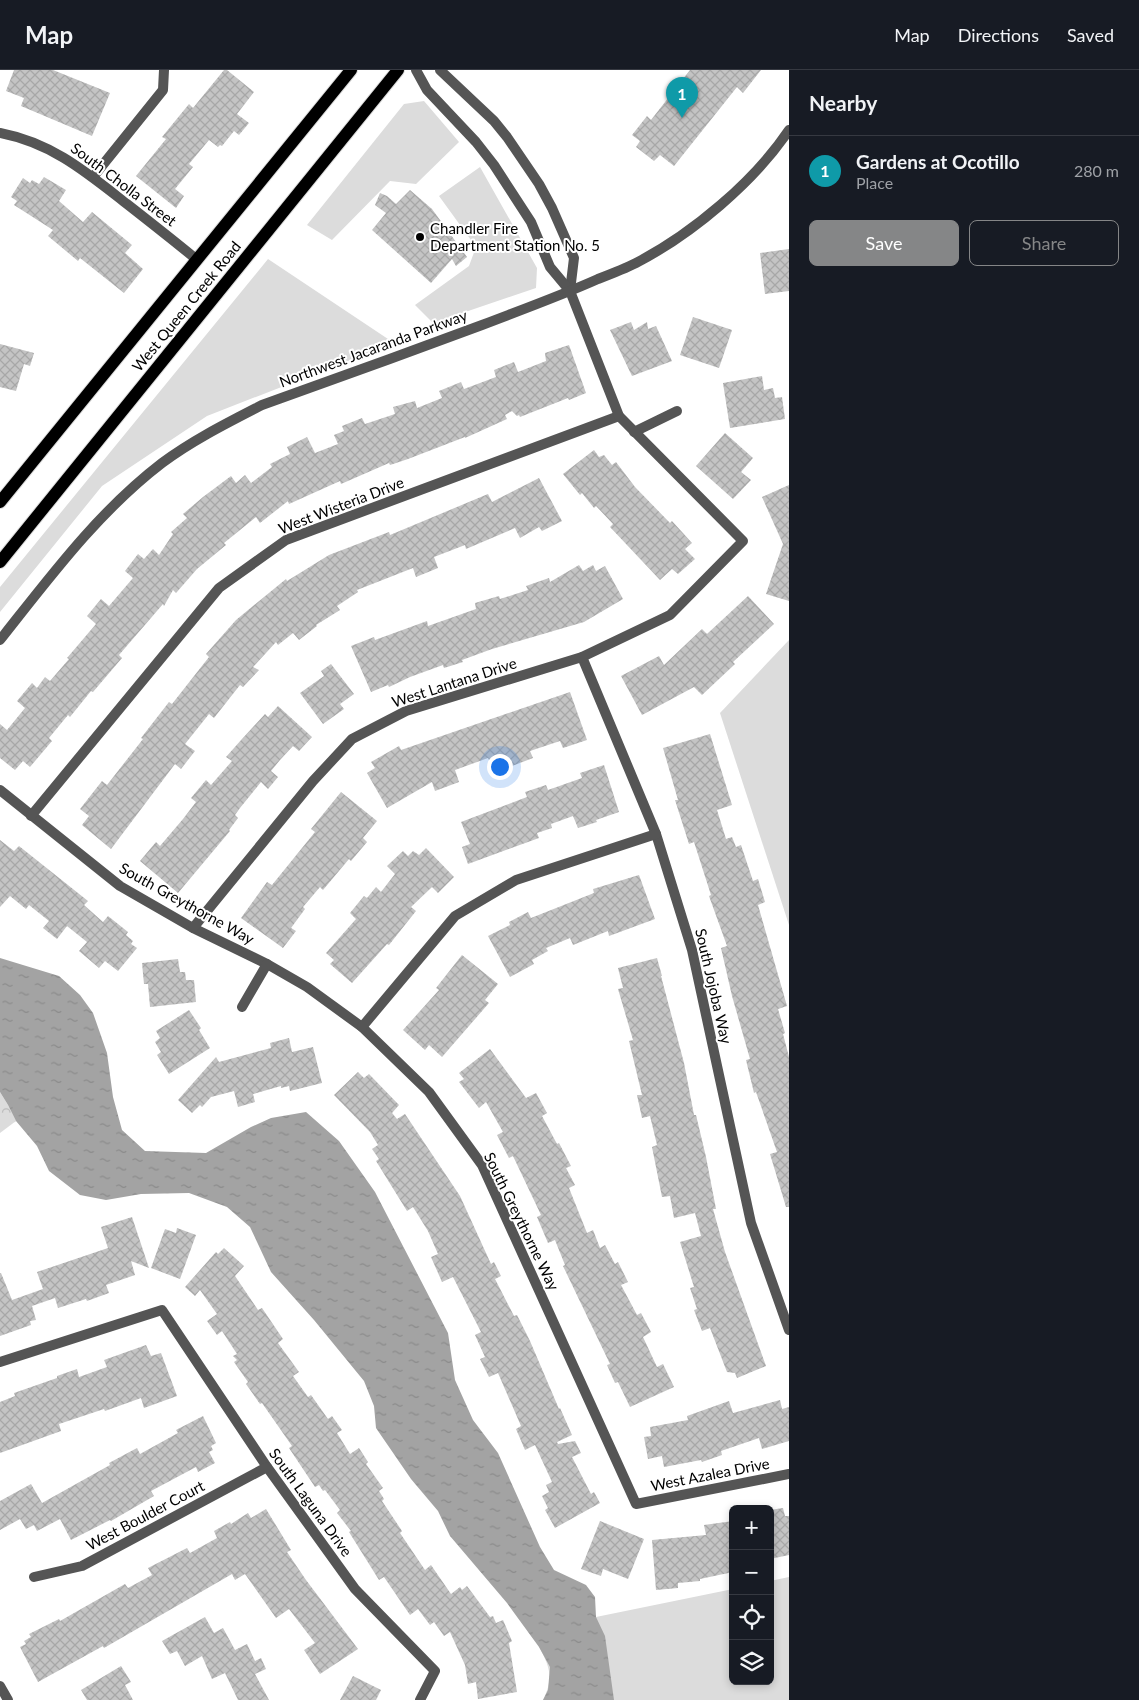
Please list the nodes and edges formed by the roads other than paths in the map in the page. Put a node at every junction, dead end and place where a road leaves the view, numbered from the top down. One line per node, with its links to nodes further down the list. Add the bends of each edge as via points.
1 (164, 70): 8 (street, via 163,90)
2 (351, 70): 9 (main road, West Queen Creek Road)
3 (398, 70): 15 (main road, West Queen Creek Road)
4 (416, 70): 10 (street, via 427,90 494,165 531,222 550,267)
5 (440, 70): 10 (street, via 494,121 539,184 574,258)
6 (789, 130): 10 (street, Northwest Jacaranda Parkway, via 732,195 686,231 635,264)
7 (0, 133): 8 (street, South Cholla Street, via 42,145)
8 (93, 177): 9 (street, South Cholla Street)
9 (196, 259): 14 (main road, West Queen Creek Road)
10 (570, 291): 12 (street); 16 (street, Northwest Jacaranda Parkway, via 262,405 216,428 143,478 99,520)
11 (677, 411): 13 (street)
12 (619, 416): 13 (street); 19 (street, West Wisteria Drive, via 286,540 219,588)
13 (634, 432): 17 (street, West Lantana Drive, via 743,541 670,614)
14 (0, 502)
15 (0, 562)
16 (0, 640)
17 (582, 657): 20 (street, South Jojoba Way); 21 (street, West Lantana Drive, via 406,711 352,739 313,781)
18 (0, 790): 19 (street, South Greythorne Way)
19 (32, 816): 21 (street, South Greythorne Way, via 120,886)
20 (656, 834): 24 (street, via 516,880 455,916); 25 (street, South Jojoba Way, via 692,950 751,1223)
21 (193, 928): 22 (street, South Greythorne Way)
22 (267, 964): 23 (street); 24 (street, South Greythorne Way, via 307,987)
23 (242, 1007)
24 (362, 1027): 29 (street, South Greythorne Way, via 429,1092 482,1164)
25 (789, 1330)
26 (0, 1362): 27 (street, South Laguna Drive, via 162,1310)
27 (267, 1467): 30 (street, West Boulder Court, via 82,1566); 33 (street, South Laguna Drive, via 355,1589 434,1671)
28 (789, 1474): 29 (street, West Azalea Drive)
29 (636, 1504)
30 (34, 1577)
31 (0, 1686): 32 (street)
32 (8, 1700)
33 (420, 1700)

